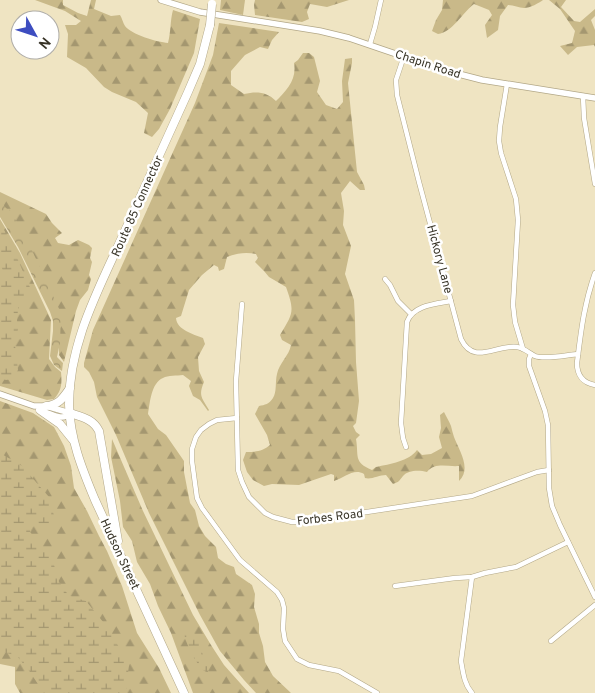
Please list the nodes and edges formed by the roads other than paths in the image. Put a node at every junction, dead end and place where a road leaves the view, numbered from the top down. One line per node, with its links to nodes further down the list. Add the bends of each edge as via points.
1 (161, 0): 4 (street, Chapin Road, via 200,12 330,33)
2 (381, 0): 4 (street)
3 (212, 2): 19 (main road, Route 85 Connector, bridge, via 200,64 84,322)
4 (370, 44): 5 (street, Chapin Road)
5 (404, 56): 6 (street, Chapin Road, via 452,73); 12 (street, Hickory Lane, via 396,80 397,95)
6 (508, 84): 7 (street, Chapin Road); 15 (street, via 499,141 517,206 513,305)
7 (583, 96): 8 (street, Chapin Road); 9 (street)
8 (595, 98)
9 (595, 184)
10 (595, 273): 17 (street, via 587,297)
11 (385, 279): 14 (street, via 398,301)
12 (451, 301): 14 (street); 15 (street, Hickory Lane, via 461,339 468,349 482,353 510,347)
13 (242, 304): 23 (street, Forbes Road, via 236,381)
14 (411, 314): 25 (street, via 406,328 401,423)
15 (523, 349): 16 (street)
16 (531, 354): 17 (street, via 542,357); 26 (street, via 529,366 548,425)
17 (578, 354): 18 (street, via 579,375)
18 (595, 386)
19 (70, 388): 21 (main road, via 60,402); 22 (main road, Route 85 Connector)
20 (0, 394): 21 (street)
21 (40, 407): 22 (street); 24 (main road, via 60,424)
22 (70, 413): 24 (main road, Hudson Street); 28 (main road, via 88,419 99,431 116,533)
23 (237, 418): 26 (street, Forbes Road, via 238,470 245,490 265,513 292,522 472,496); 36 (street, via 217,420 196,437 192,461 197,498 202,508 240,560 277,592 284,608 285,641 297,659 309,666 339,671)
24 (74, 442): 28 (main road, Hudson Street, via 86,479)
25 (406, 447)
26 (549, 470): 27 (street, via 550,501)
27 (568, 542): 29 (street, via 516,567); 31 (street)
28 (125, 565): 35 (main road, Hudson Street)
29 (472, 577): 30 (street); 34 (street, via 462,661)
30 (395, 586)
31 (595, 597)
32 (595, 605): 33 (street)
33 (551, 641)
34 (470, 691): 37 (street)
35 (183, 692)
36 (377, 693)
37 (464, 693)

